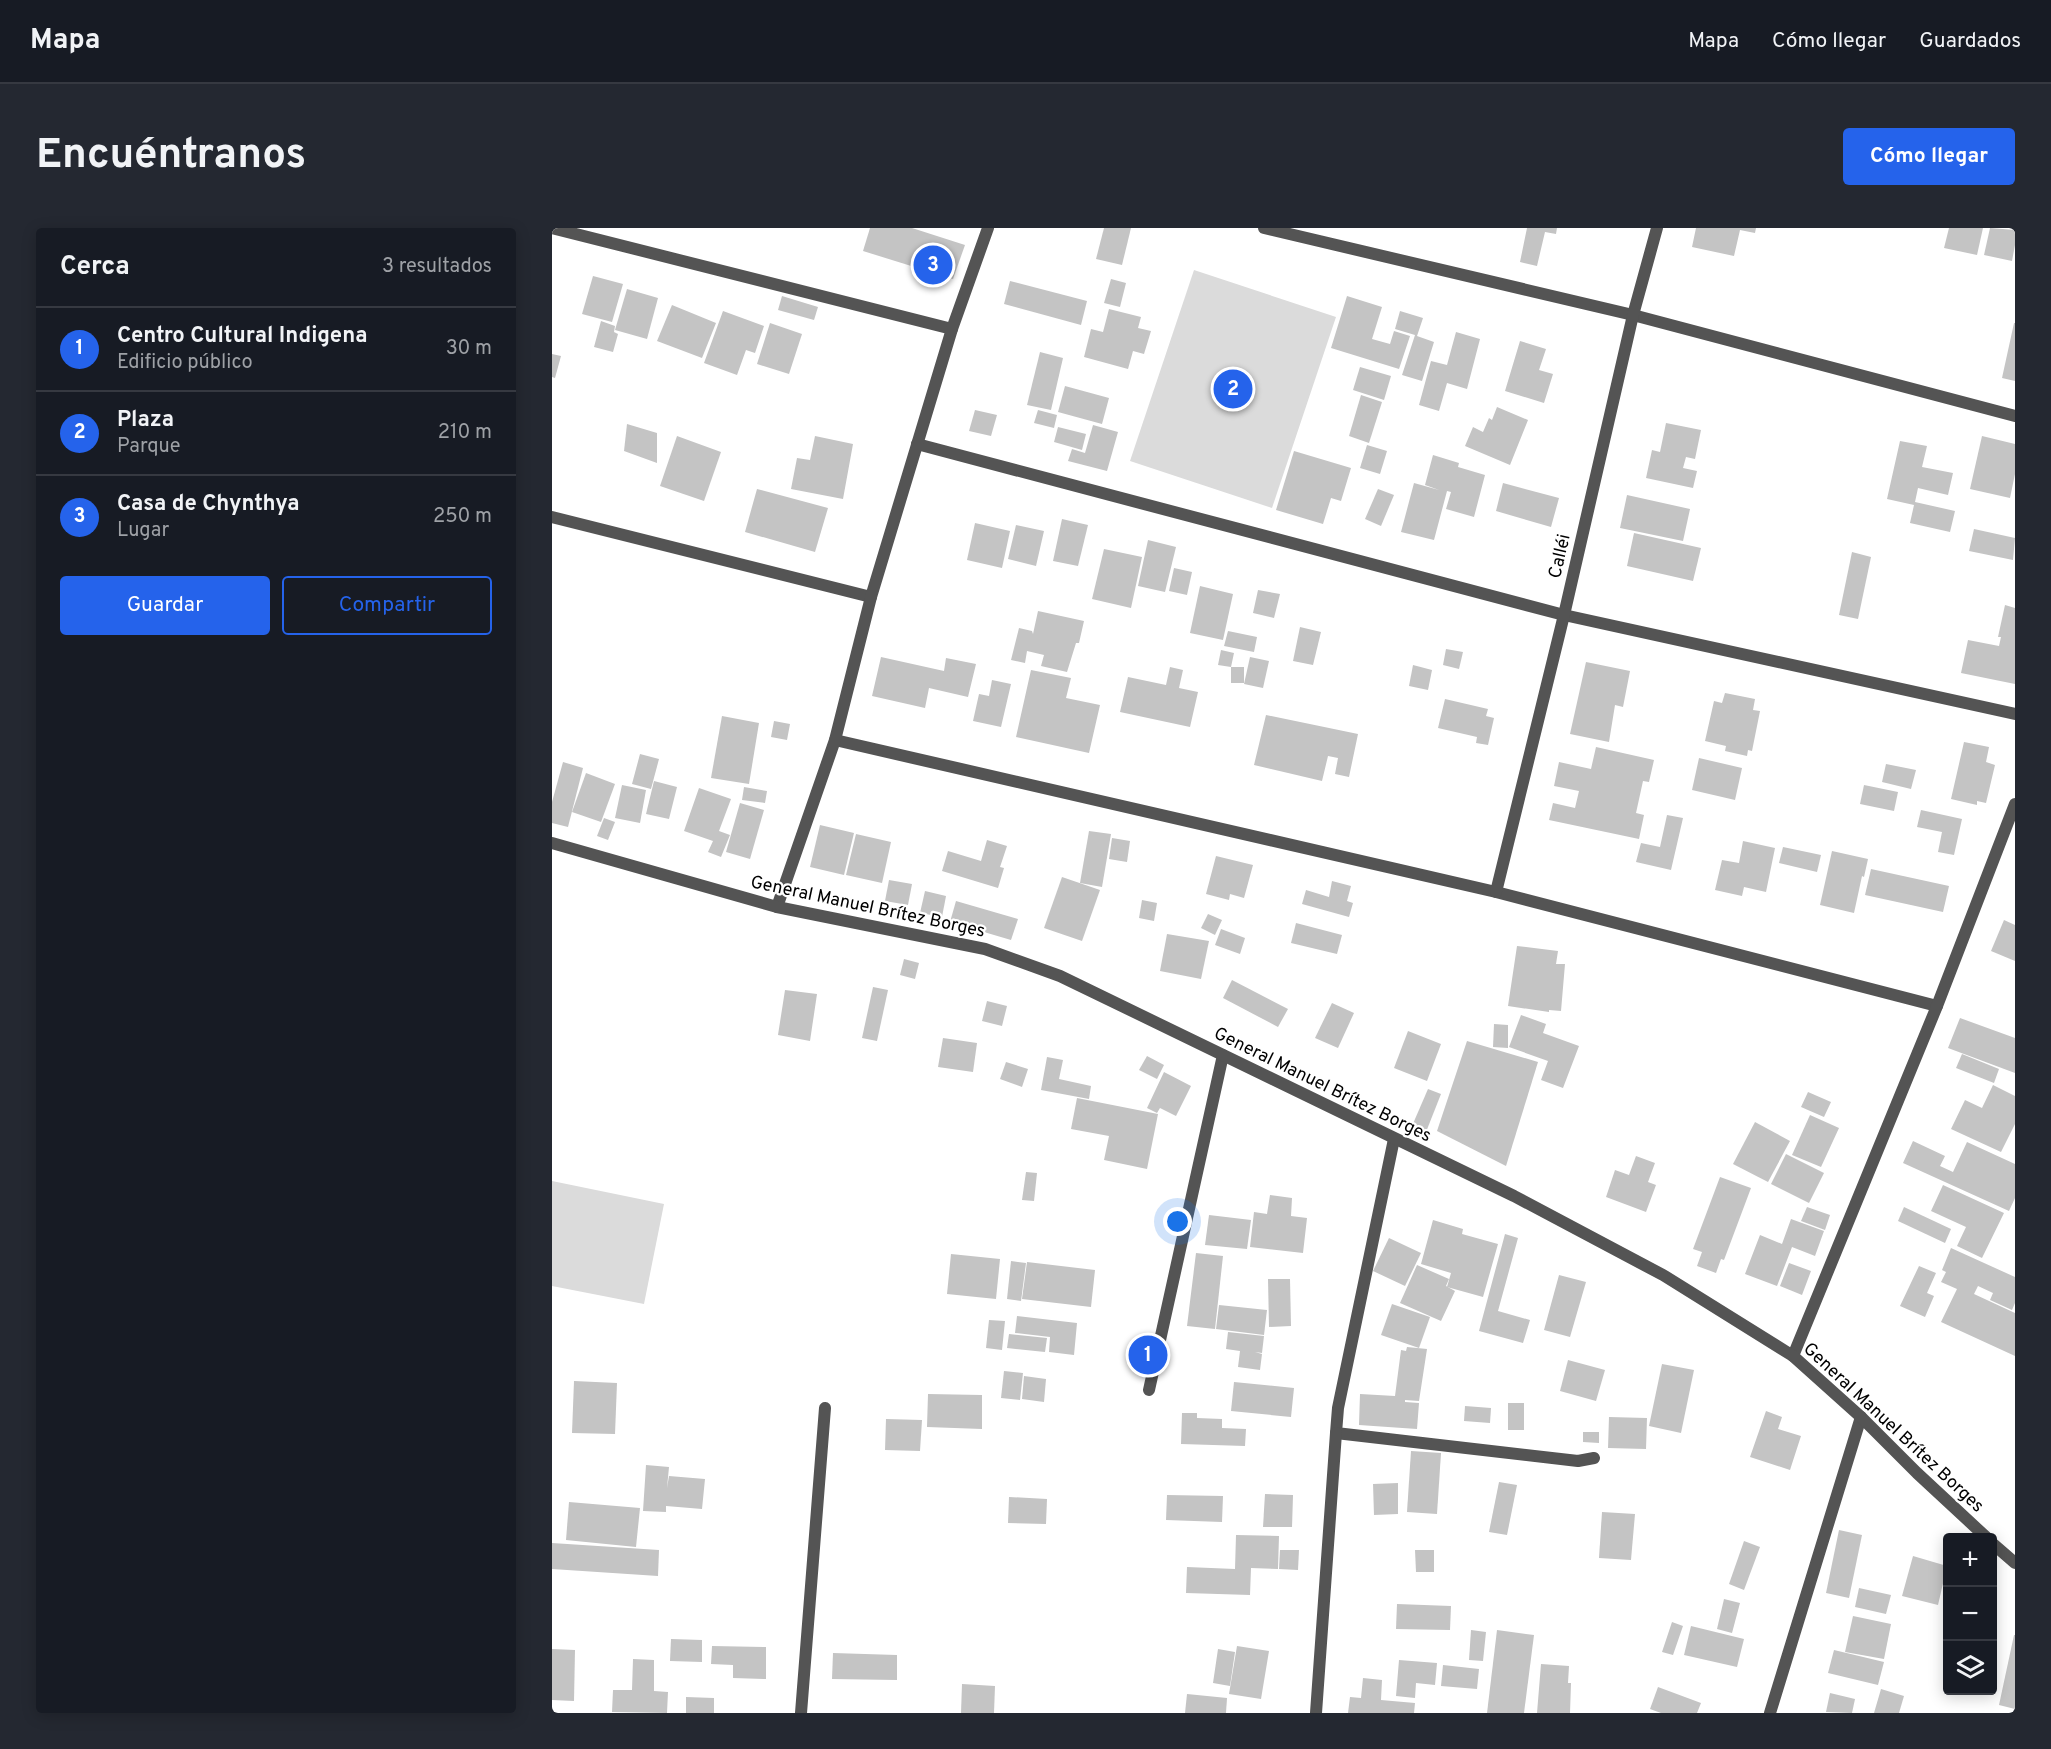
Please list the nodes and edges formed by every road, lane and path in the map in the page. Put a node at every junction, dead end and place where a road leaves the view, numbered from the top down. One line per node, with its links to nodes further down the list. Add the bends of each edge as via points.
1 (552, 228): 6 (street)
2 (988, 228): 6 (street)
3 (1264, 228): 5 (street)
4 (1657, 228): 5 (street, Calle´i)
5 (1633, 315): 7 (street); 11 (street, Calle´i)
6 (952, 329): 8 (street)
7 (2015, 416)
8 (916, 444): 10 (street); 11 (street)
9 (552, 517): 10 (street)
10 (871, 597): 13 (street)
11 (1564, 615): 12 (street); 16 (street, Calle´i)
12 (2015, 714)
13 (835, 740): 16 (street); 17 (street)
14 (2015, 804): 18 (street)
15 (552, 843): 17 (street, General Manuel Brítez Borges)
16 (1496, 892): 18 (street)
17 (777, 907): 19 (street, General Manuel Brítez Borges, via 985,949 1060,976)
18 (1937, 1006): 21 (street)
19 (1223, 1055): 20 (street, General Manuel Brítez Borges); 22 (street)
20 (1394, 1139): 21 (street, General Manuel Brítez Borges, via 1514,1196 1662,1275); 25 (street)
21 (1793, 1356): 24 (street, General Manuel Brítez Borges)
22 (1149, 1390)
23 (825, 1407): 30 (street)
24 (1861, 1417): 27 (street, General Manuel Brítez Borges); 32 (street)
25 (1336, 1433): 26 (street, via 1578,1461); 31 (street)
26 (1594, 1458)
27 (1982, 1533)
28 (1997, 1547): 29 (street)
29 (2015, 1563)
30 (801, 1713)
31 (1316, 1713)
32 (1770, 1713)

